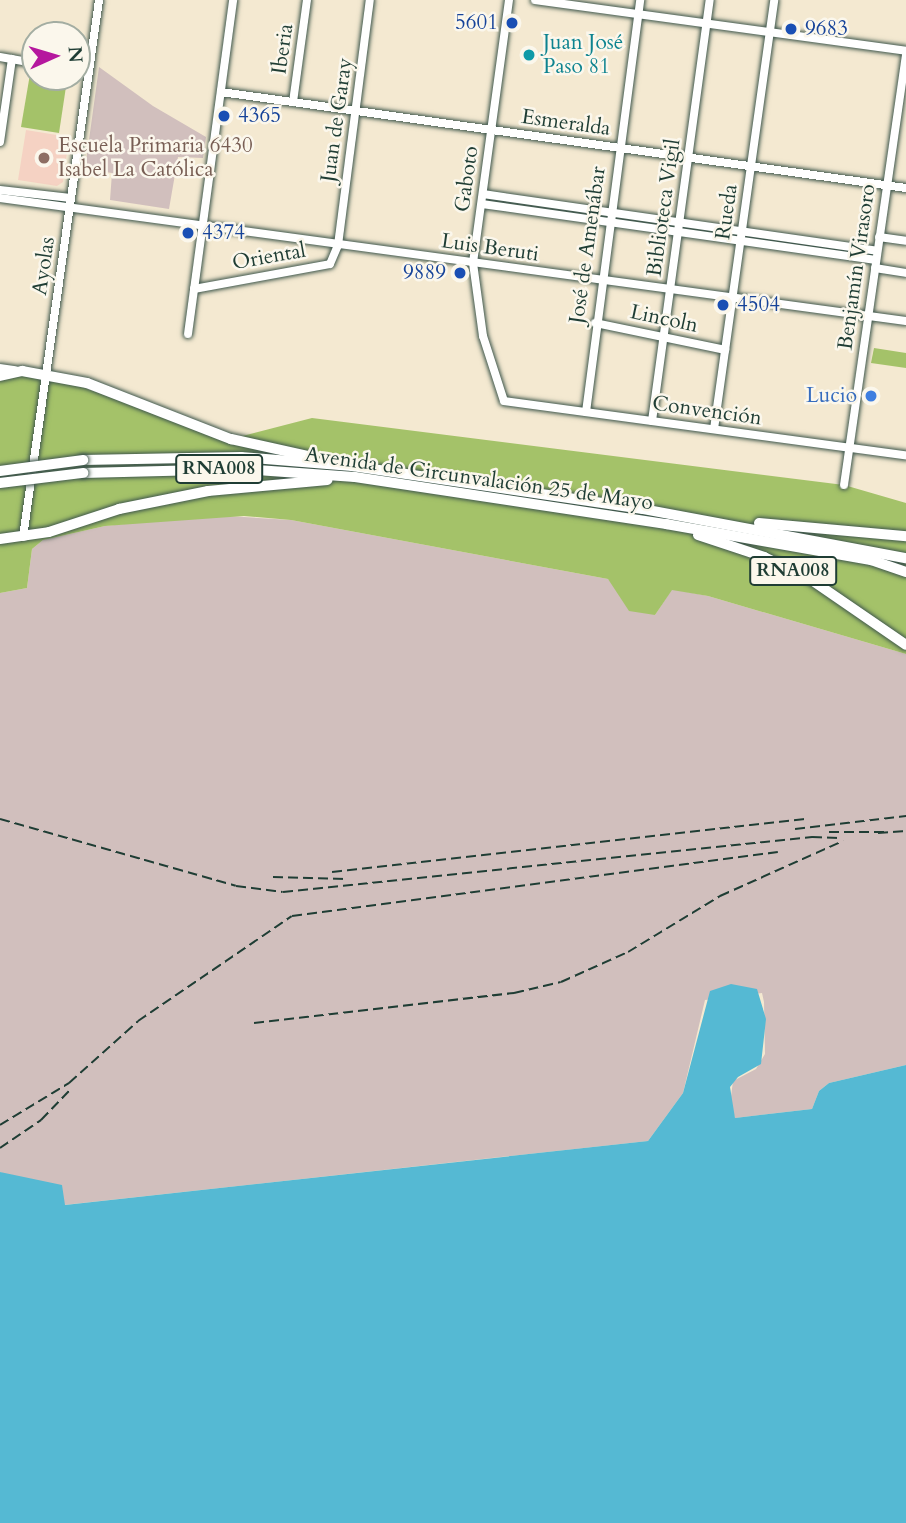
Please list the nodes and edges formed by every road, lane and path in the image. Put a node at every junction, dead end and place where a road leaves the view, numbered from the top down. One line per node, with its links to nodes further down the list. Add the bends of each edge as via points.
1 (99, 0): 15 (street, Ayolas)
2 (233, 0): 19 (street)
3 (307, 0): 20 (street, Iberia)
4 (370, 0): 21 (street, Juan de Garay)
5 (509, 0): 24 (street, Gaboto)
6 (535, 0): 10 (street)
7 (640, 0): 10 (street, José de Amenábar)
8 (710, 0): 11 (street, Biblioteca Vigil)
9 (774, 0): 12 (street, Rueda)
10 (638, 14): 11 (street); 26 (street, José de Amenábar)
11 (707, 23): 12 (street); 27 (street, Biblioteca Vigil)
12 (770, 32): 13 (street); 28 (street, Rueda)
13 (906, 52): 22 (street, Benjamín Virasoro)
14 (0, 57): 16 (street)
15 (91, 58)
16 (12, 59): 17 (street); 25 (street)
17 (21, 61)
18 (86, 91): 34 (street, Ayolas)
19 (221, 92): 20 (street, Esmeralda); 36 (street)
20 (293, 102): 21 (street, Esmeralda)
21 (356, 111): 24 (street, Esmeralda); 41 (street, Juan de Garay)
22 (896, 120): 23 (street); 29 (street, Benjamín Virasoro)
23 (906, 121)
24 (492, 130): 26 (street, Esmeralda); 33 (street, Gaboto)
25 (0, 142)
26 (619, 148): 27 (street, Esmeralda); 35 (street, José de Amenábar)
27 (688, 158): 28 (street, Esmeralda); 37 (street, Biblioteca Vigil)
28 (751, 167): 29 (street, Esmeralda); 38 (street, Rueda)
29 (887, 186): 30 (street, Esmeralda); 39 (street, Benjamín Virasoro)
30 (906, 188)
31 (0, 190): 34 (street)
32 (0, 198): 34 (street)
33 (482, 199): 35 (street); 43 (street, Gaboto)
34 (71, 202): 36 (street, Luis Beruti); 57 (street, Ayolas)
35 (609, 217): 37 (street); 45 (street, José de Amenábar)
36 (202, 225): 41 (street, Luis Beruti); 46 (street)
37 (679, 227): 38 (street); 47 (street, Biblioteca Vigil)
38 (741, 236): 42 (street); 48 (street, Rueda)
39 (879, 237): 40 (street); 42 (street, Benjamín Virasoro)
40 (906, 241)
41 (338, 245): 43 (street, Luis Beruti); 46 (street, Oriental, via 330,264)
42 (876, 260): 44 (street); 49 (street, Benjamín Virasoro)
43 (473, 263): 45 (street, Luis Beruti); 59 (street, Gaboto, via 483,336)
44 (906, 273)
45 (599, 282): 47 (street, Luis Beruti); 51 (street, José de Amenábar)
46 (194, 289): 52 (street)
47 (670, 291): 48 (street, Luis Beruti); 53 (street, Biblioteca Vigil)
48 (732, 299): 49 (street, Luis Beruti); 54 (street, Rueda)
49 (867, 317): 50 (street, Luis Beruti); 63 (street, Benjamín Virasoro)
50 (906, 321)
51 (595, 323): 53 (street, Lincoln); 60 (street, José de Amenábar)
52 (188, 334)
53 (664, 334): 54 (street, Lincoln); 61 (street, Biblioteca Vigil)
54 (725, 350): 62 (street, Rueda)
55 (0, 368): 56 (street)
56 (22, 371): 57 (highway); 58 (highway)
57 (47, 374): 66 (highway, RNA008, via 88,383 231,439); 72 (street, Ayolas)
58 (0, 376)
59 (504, 401): 60 (street, Convención)
60 (586, 412): 61 (street, Convención)
61 (652, 421): 62 (street, Convención)
62 (714, 429): 63 (street, Convención)
63 (849, 448): 64 (street, Convención); 68 (street, Benjamín Virasoro)
64 (906, 455)
65 (0, 471): 66 (highway, Avenida de Circunvalación 25 de Mayo / RNA008, bridge, via 83,460 241,457)
66 (353, 472): 67 (highway, Avenida de Circunvalación 25 de Mayo / RNA008, bridge, via 83,473); 69 (highway, Avenida de Circunvalación 25 de Mayo / RNA008); 70 (highway, Avenida de Circunvalación 25 de Mayo / RNA008); 72 (highway, via 208,491 119,509)
67 (0, 484)
68 (844, 485)
69 (690, 517): 71 (highway); 74 (highway, Avenida de Circunvalación 25 de Mayo / RNA008)
70 (666, 524): 75 (highway, Avenida de Circunvalación 25 de Mayo / RNA008, via 871,560); 76 (highway, RNA008, via 764,557 810,579)
71 (906, 536)
72 (23, 537): 73 (highway)
73 (0, 539)
74 (906, 558)
75 (906, 572)
76 (906, 645)

